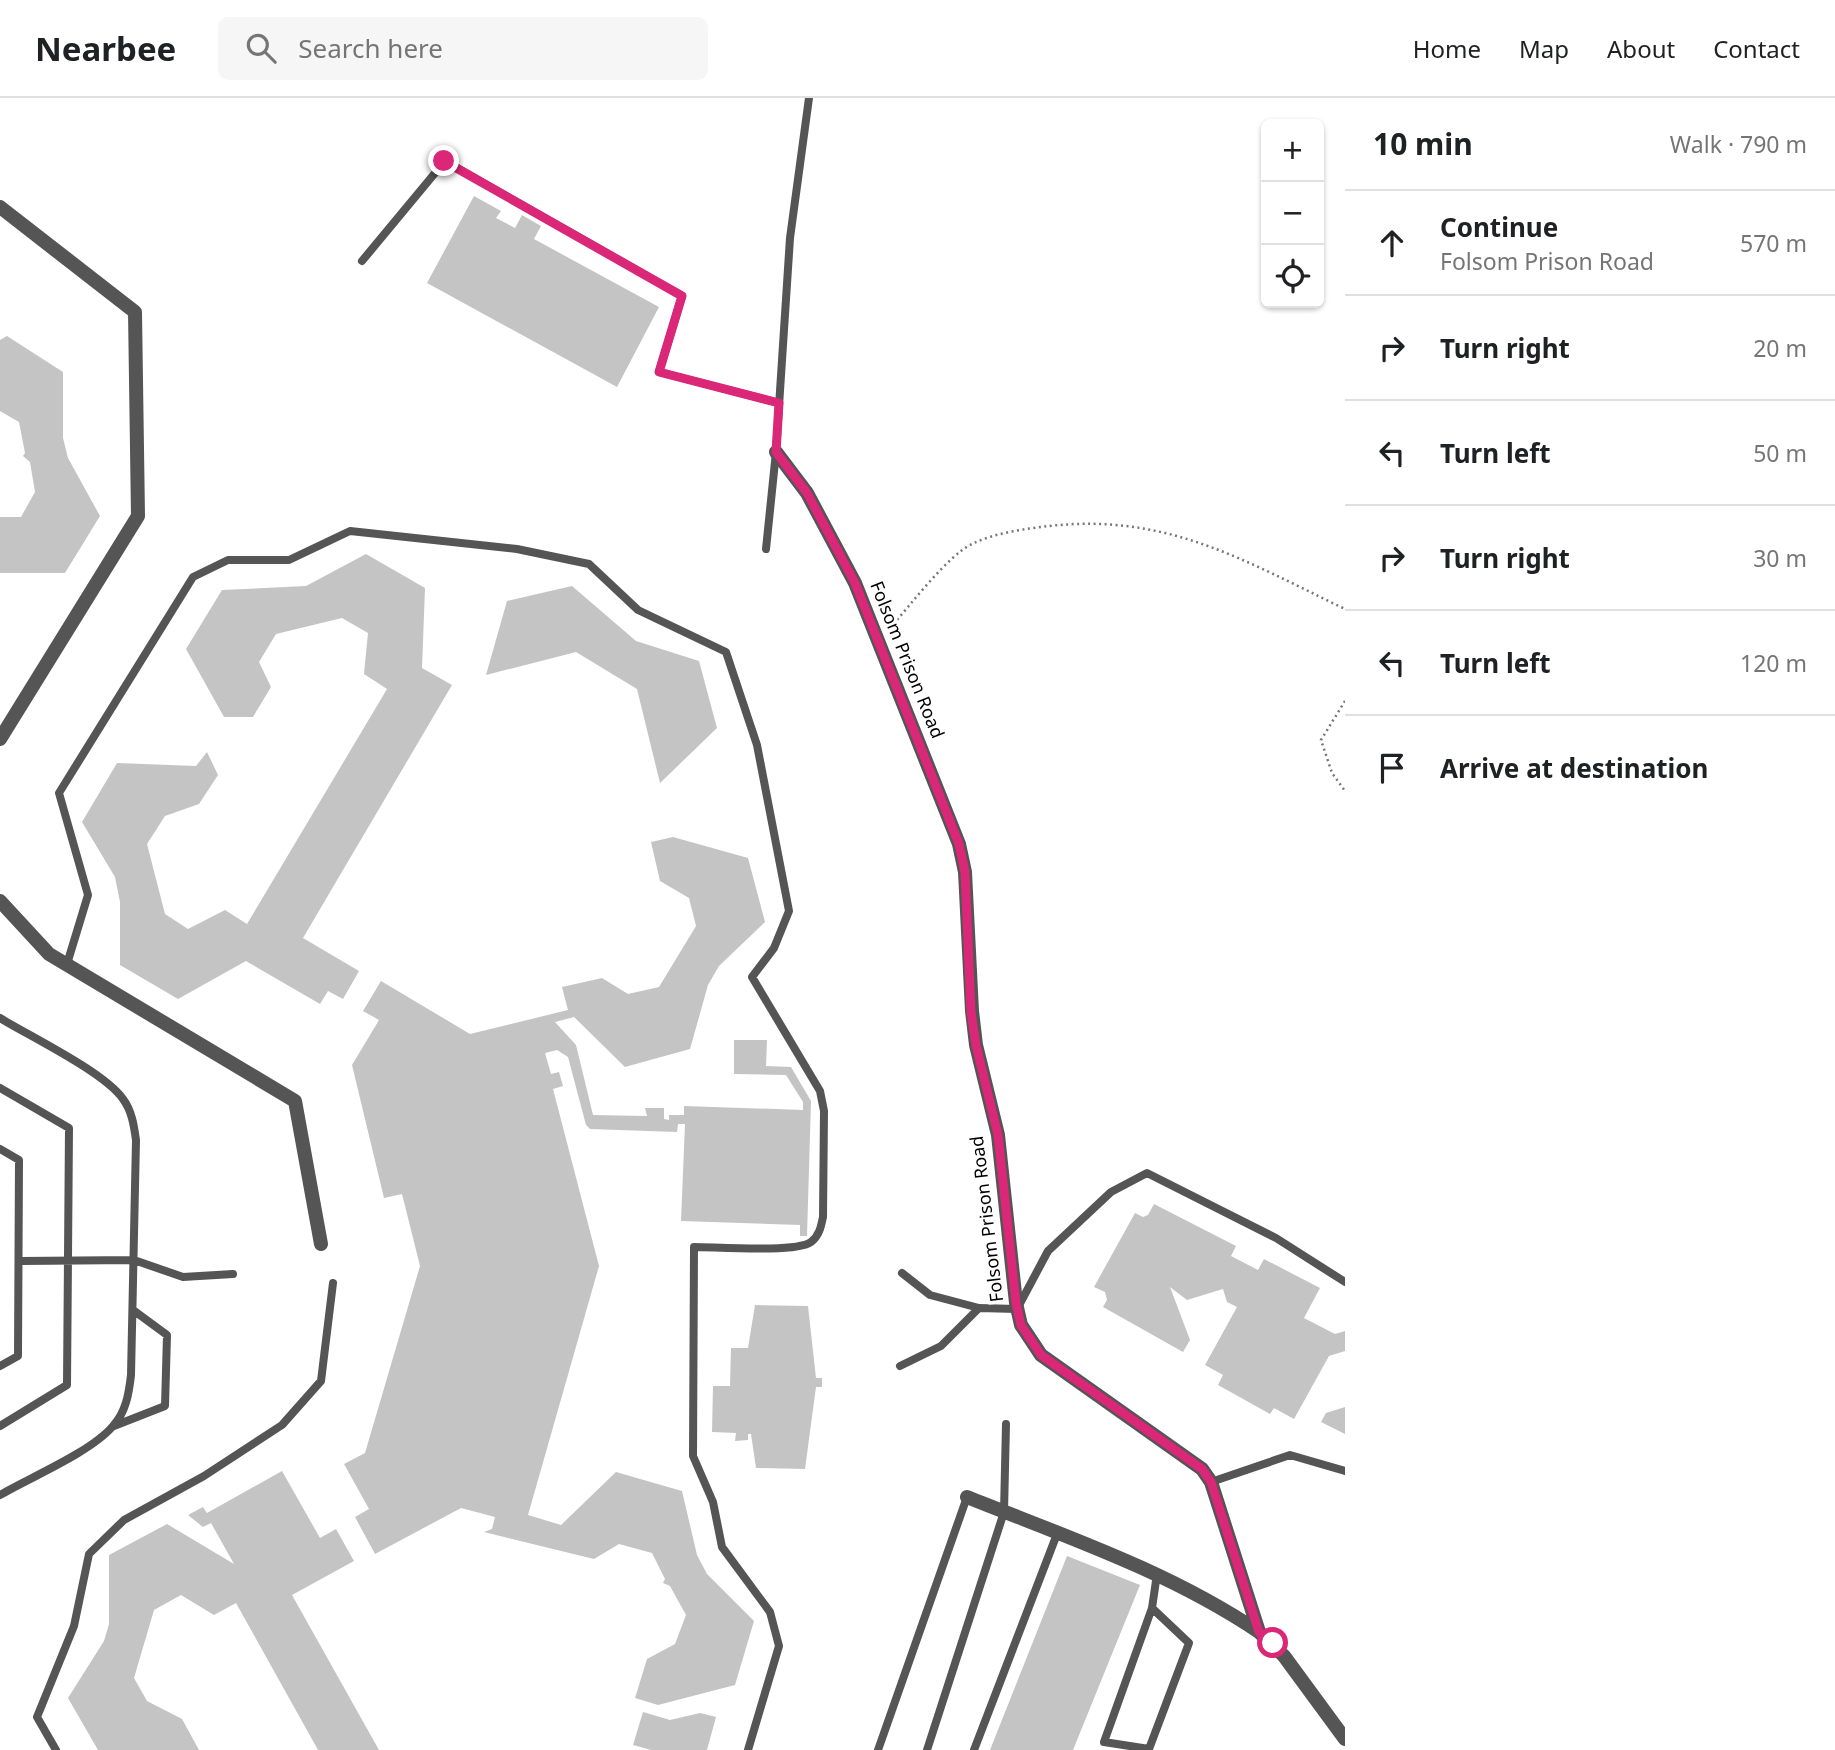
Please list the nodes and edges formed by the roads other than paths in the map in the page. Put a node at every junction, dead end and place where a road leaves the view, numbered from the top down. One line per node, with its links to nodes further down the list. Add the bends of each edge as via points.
1 (809, 98): 4 (lane, via 790,238)
2 (0, 207): 7 (street, via 135,312 138,516)
3 (362, 261): 4 (lane, via 444,161 682,296 659,372)
4 (779, 403): 5 (lane)
5 (776, 452): 6 (lane); 22 (street, Folsom Prison Road, via 833,537 959,844 965,872 971,1012 998,1135)
6 (766, 549)
7 (0, 740)
8 (0, 901): 9 (street, via 49,954)
9 (67, 964): 13 (street, via 295,1101); 40 (lane, via 88,895 59,793 193,577 228,560 289,560 350,531 517,549 589,564 638,610 726,652 757,745 789,911 775,948 752,977 820,1091 824,1111 818,1234 794,1248 694,1247 693,1456 713,1502 722,1547 770,1612 779,1646)
10 (0, 1018): 14 (lane, via 105,1082 123,1098 136,1140)
11 (0, 1088): 16 (lane, via 69,1128)
12 (0, 1149): 15 (lane, via 19,1160)
13 (321, 1244)
14 (134, 1260): 16 (lane); 18 (lane, via 183,1277); 23 (lane)
15 (21, 1261): 16 (lane); 24 (lane, via 18,1356)
16 (71, 1262): 27 (lane, via 67,1385)
17 (902, 1273): 21 (lane, via 929,1295)
18 (233, 1274)
19 (1345, 1282): 22 (lane, via 1276,1238 1147,1173 1111,1192 1048,1251)
20 (333, 1283): 39 (lane, via 321,1381 282,1425 204,1476 124,1520 89,1554 74,1626 37,1717)
21 (979, 1308): 22 (lane); 25 (lane, via 941,1346)
22 (1017, 1309): 30 (street, Folsom Prison Road, via 1021,1325 1041,1355 1188,1458)
23 (133, 1310): 28 (lane, via 127,1401); 28 (lane, via 167,1335 165,1406)
24 (0, 1366)
25 (900, 1366)
26 (1006, 1424): 33 (lane)
27 (0, 1426)
28 (114, 1426): 31 (lane)
29 (1345, 1471): 30 (lane, via 1290,1455)
30 (1211, 1482): 37 (street, Folsom Prison Road)
31 (0, 1495)
32 (967, 1497): 33 (street, Folsom Prison Road); 41 (lane)
33 (1004, 1512): 34 (street, Folsom Prison Road); 42 (lane)
34 (1057, 1534): 35 (street, Folsom Prison Road); 43 (lane)
35 (1157, 1574): 36 (lane); 37 (street, Folsom Prison Road)
36 (1152, 1608): 36 (lane, via 1113,1718 1104,1742 1149,1749 1188,1643)
37 (1259, 1632): 38 (street, Folsom Prison Road, via 1284,1656)
38 (1345, 1739)
39 (56, 1750)
40 (748, 1750)
41 (878, 1750)
42 (927, 1750)
43 (974, 1750)

